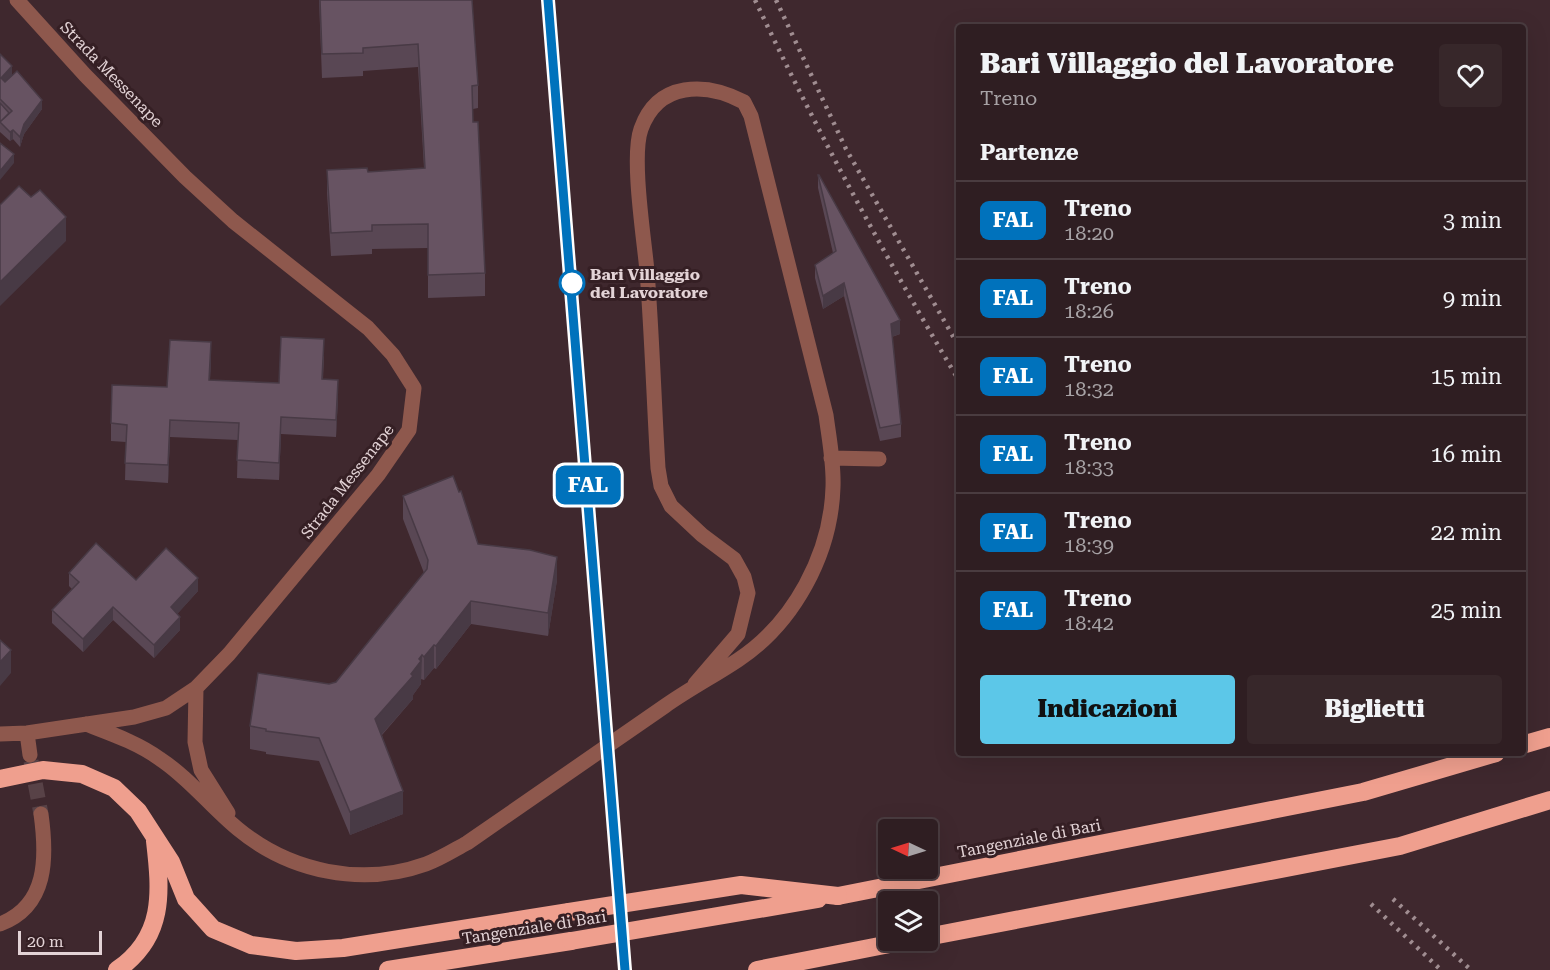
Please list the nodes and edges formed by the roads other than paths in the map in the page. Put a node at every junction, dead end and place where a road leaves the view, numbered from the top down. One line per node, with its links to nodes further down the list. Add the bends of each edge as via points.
1 (17, 0): 5 (street, Strada Messenape, via 185,177 233,221 368,328 414,388 409,430 378,475 229,654)
2 (831, 458): 3 (street); 4 (street, via 833,487 828,525 814,569 801,593 763,640 739,660); 4 (street, via 826,415 751,116 744,102 708,87 685,89 668,96 641,129 637,153 657,468 671,506 702,536 734,558 748,593 738,634)
3 (879, 459)
4 (695, 684): 16 (street, via 467,843 426,864 383,874 340,874 309,868 277,855)
5 (196, 688): 6 (street, Strada Messenape, via 166,708); 16 (street, via 195,742 201,770)
6 (86, 724): 7 (street, Strada Messenape); 16 (street, via 140,746 162,760)
7 (27, 733): 8 (street, Strada Messenape); 11 (street)
8 (0, 734)
9 (1550, 737): 10 (highway)
10 (1526, 744)
11 (30, 755)
12 (1486, 756): 18 (highway, Tangenziale di Bari, via 1363,792)
13 (0, 779): 17 (highway, via 43,770 82,774 114,788 138,811)
14 (1550, 800): 20 (highway, via 1400,846)
15 (41, 814): 19 (street, via 46,850 42,879 30,903)
16 (238, 829)
17 (154, 839): 18 (highway, bridge, via 171,862 186,899 213,929 251,945 296,951 343,948 741,885); 22 (highway, via 159,881 157,914 147,942)
18 (838, 896): 23 (highway, Tangenziale di Bari, bridge)
19 (0, 924)
20 (938, 935)
21 (878, 946): 24 (highway)
22 (117, 970)
23 (388, 970)
24 (757, 970)

